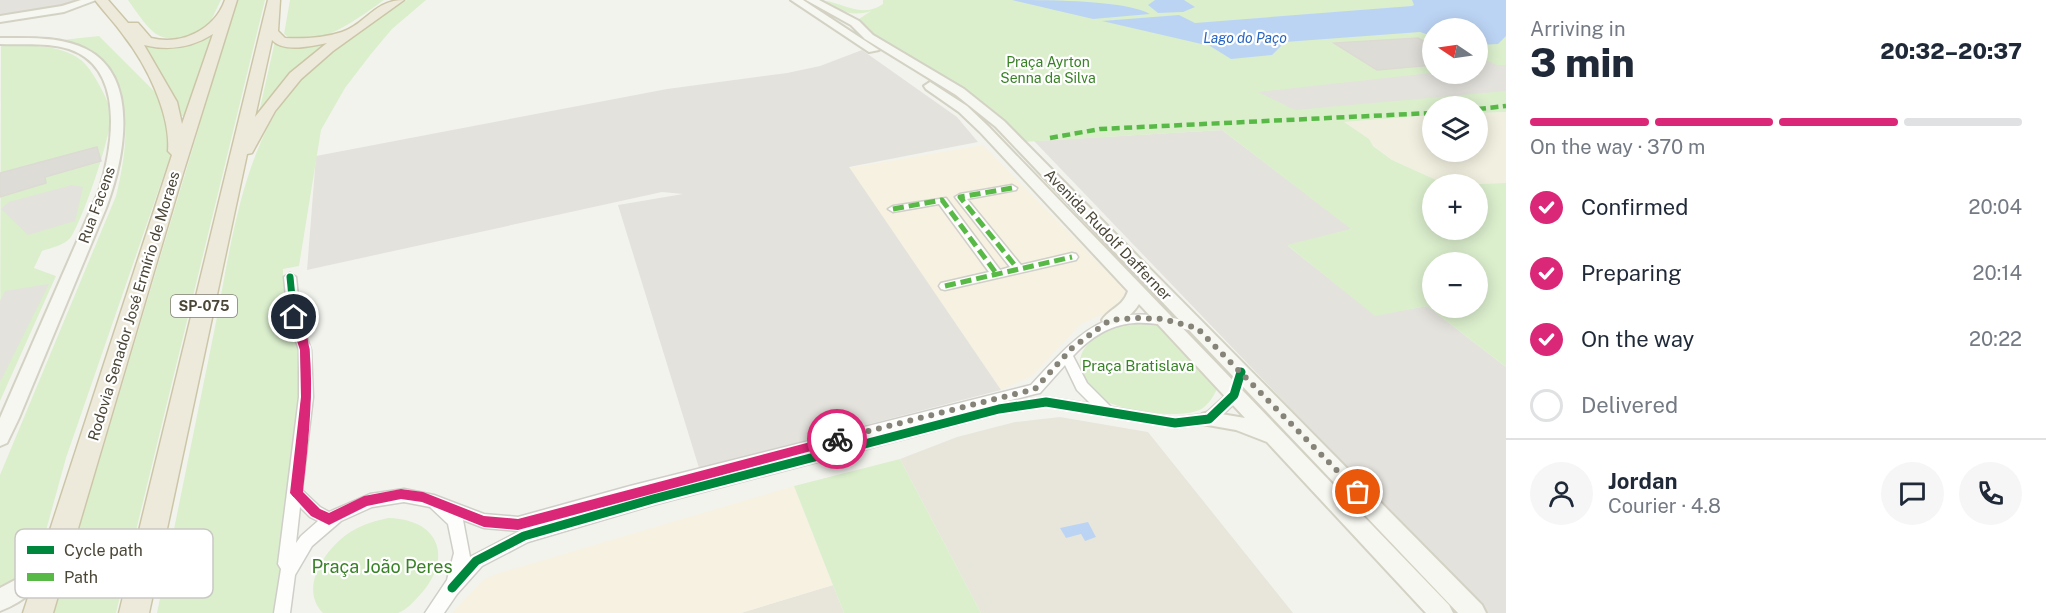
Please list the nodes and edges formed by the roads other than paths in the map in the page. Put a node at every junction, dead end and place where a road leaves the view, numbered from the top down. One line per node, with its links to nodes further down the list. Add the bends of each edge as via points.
1 (92, 0): 11 (main road, via 50,12)
2 (101, 0): 15 (highway, via 132,36 169,102 177,136)
3 (117, 0): 7 (highway, via 139,34 146,41 159,44 180,43 206,34 216,26)
4 (396, 0): 8 (highway, via 347,31 317,42 291,44 278,40 271,32); 16 (highway, via 324,51 295,77 268,109)
5 (796, 0): 10 (main road, Avenida Rudolf Dafferner)
6 (811, 0): 9 (main road, Avenida Rudolf Dafferner)
7 (230, 3): 15 (highway, Rodovia Senador José Ermírio de Moraes)
8 (272, 7): 16 (highway, SP-075)
9 (840, 15): 10 (main road); 12 (main road, Avenida Rudolf Dafferner)
10 (822, 17): 13 (main road, Avenida Rudolf Dafferner)
11 (0, 19)
12 (862, 28): 13 (main road, via 860,34); 27 (main road, Avenida Rudolf Dafferner, via 869,37 985,110)
13 (847, 33): 24 (main road, Avenida Rudolf Dafferner, via 963,109)
14 (0, 41): 34 (main road, Rua Facens, via 71,47 92,57 108,83 117,109 118,138 110,177)
15 (175, 170): 39 (highway, Rodovia Senador José Ermírio de Moraes)
16 (232, 173): 42 (highway, SP-075)
17 (1012, 188): 20 (street, via 960,197)
18 (893, 209): 21 (street, via 942,200)
19 (1072, 257): 20 (street)
20 (1017, 268): 21 (street)
21 (996, 273): 23 (street)
22 (290, 277): 36 (street, via 294,317 305,350 306,386)
23 (945, 286)
24 (1136, 290): 25 (main road, Avenida Rudolf Dafferner); 26 (main road, via 1130,307)
25 (1163, 319): 26 (street); 27 (street); 30 (main road, Avenida Rudolf Dafferner)
26 (1110, 320): 28 (street)
27 (1197, 328): 29 (main road, Avenida Rudolf Dafferner)
28 (1066, 354): 31 (street, via 1082,387); 35 (street, via 1035,389)
29 (1241, 372): 30 (street); 54 (main road, Avenida Rudolf Dafferner)
30 (1234, 395): 32 (street); 33 (main road, Avenida Rudolf Dafferner)
31 (1108, 412): 32 (street, via 1175,423); 35 (street, via 1046,402 999,409)
32 (1209, 418): 33 (main road)
33 (1274, 436): 53 (main road, Avenida Rudolf Dafferner)
34 (0, 438)
35 (722, 475): 37 (street, via 518,524 484,521); 44 (street, via 524,536 476,561)
36 (296, 493): 38 (street, via 315,513); 43 (street)
37 (442, 506): 38 (street, via 423,497 401,494 377,497); 44 (street, via 456,520 463,540 462,564)
38 (329, 519): 43 (street, via 294,555)
39 (68, 520): 40 (main road); 41 (highway, Rodovia Senador José Ermírio de Moraes)
40 (63, 529)
41 (65, 529)
42 (153, 529)
43 (284, 576): 51 (street)
44 (452, 588): 52 (street)
45 (15, 592): 48 (main road)
46 (43, 598): 49 (highway, Rodovia Senador José Ermírio de Moraes)
47 (137, 598): 50 (highway, SP-075)
48 (0, 600)
49 (38, 613)
50 (134, 613)
51 (282, 613)
52 (433, 613)
53 (1441, 613)
54 (1474, 613)

